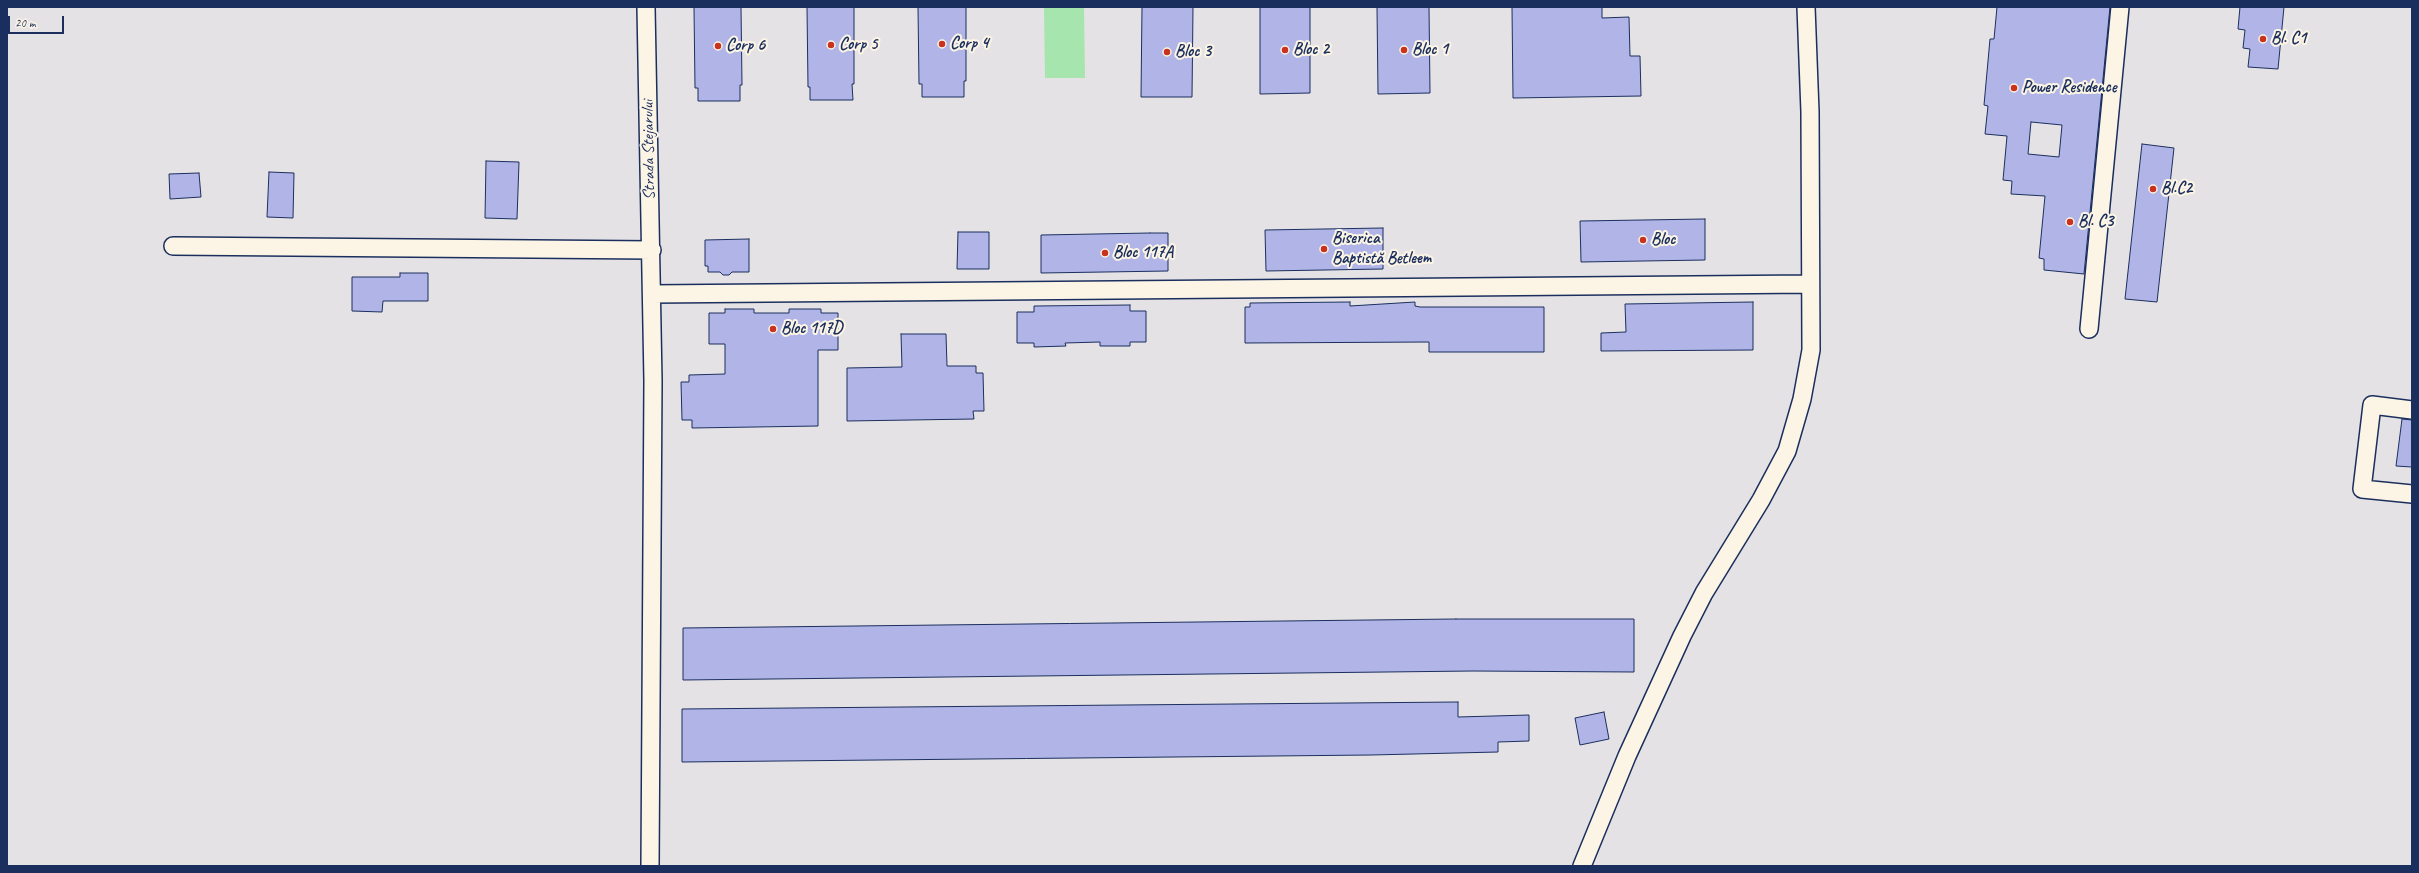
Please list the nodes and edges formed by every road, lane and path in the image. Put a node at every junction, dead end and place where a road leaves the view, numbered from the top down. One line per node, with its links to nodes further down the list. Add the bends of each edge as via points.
1 (646, 7): 5 (street, Strada Stejarului)
2 (1806, 7): 6 (street, via 1810,112)
3 (2120, 7): 8 (street)
4 (173, 246): 5 (street)
5 (652, 250): 7 (street, Strada Stejarului)
6 (1810, 284): 7 (street); 12 (street, via 1811,350 1802,399 1787,451 1761,500 1704,593 1682,636 1627,756)
7 (652, 294): 11 (street, Strada Stejarului)
8 (2089, 329)
9 (2412, 410): 10 (street, via 2372,405 2362,489)
10 (2412, 494)
11 (650, 866)
12 (1582, 866)

